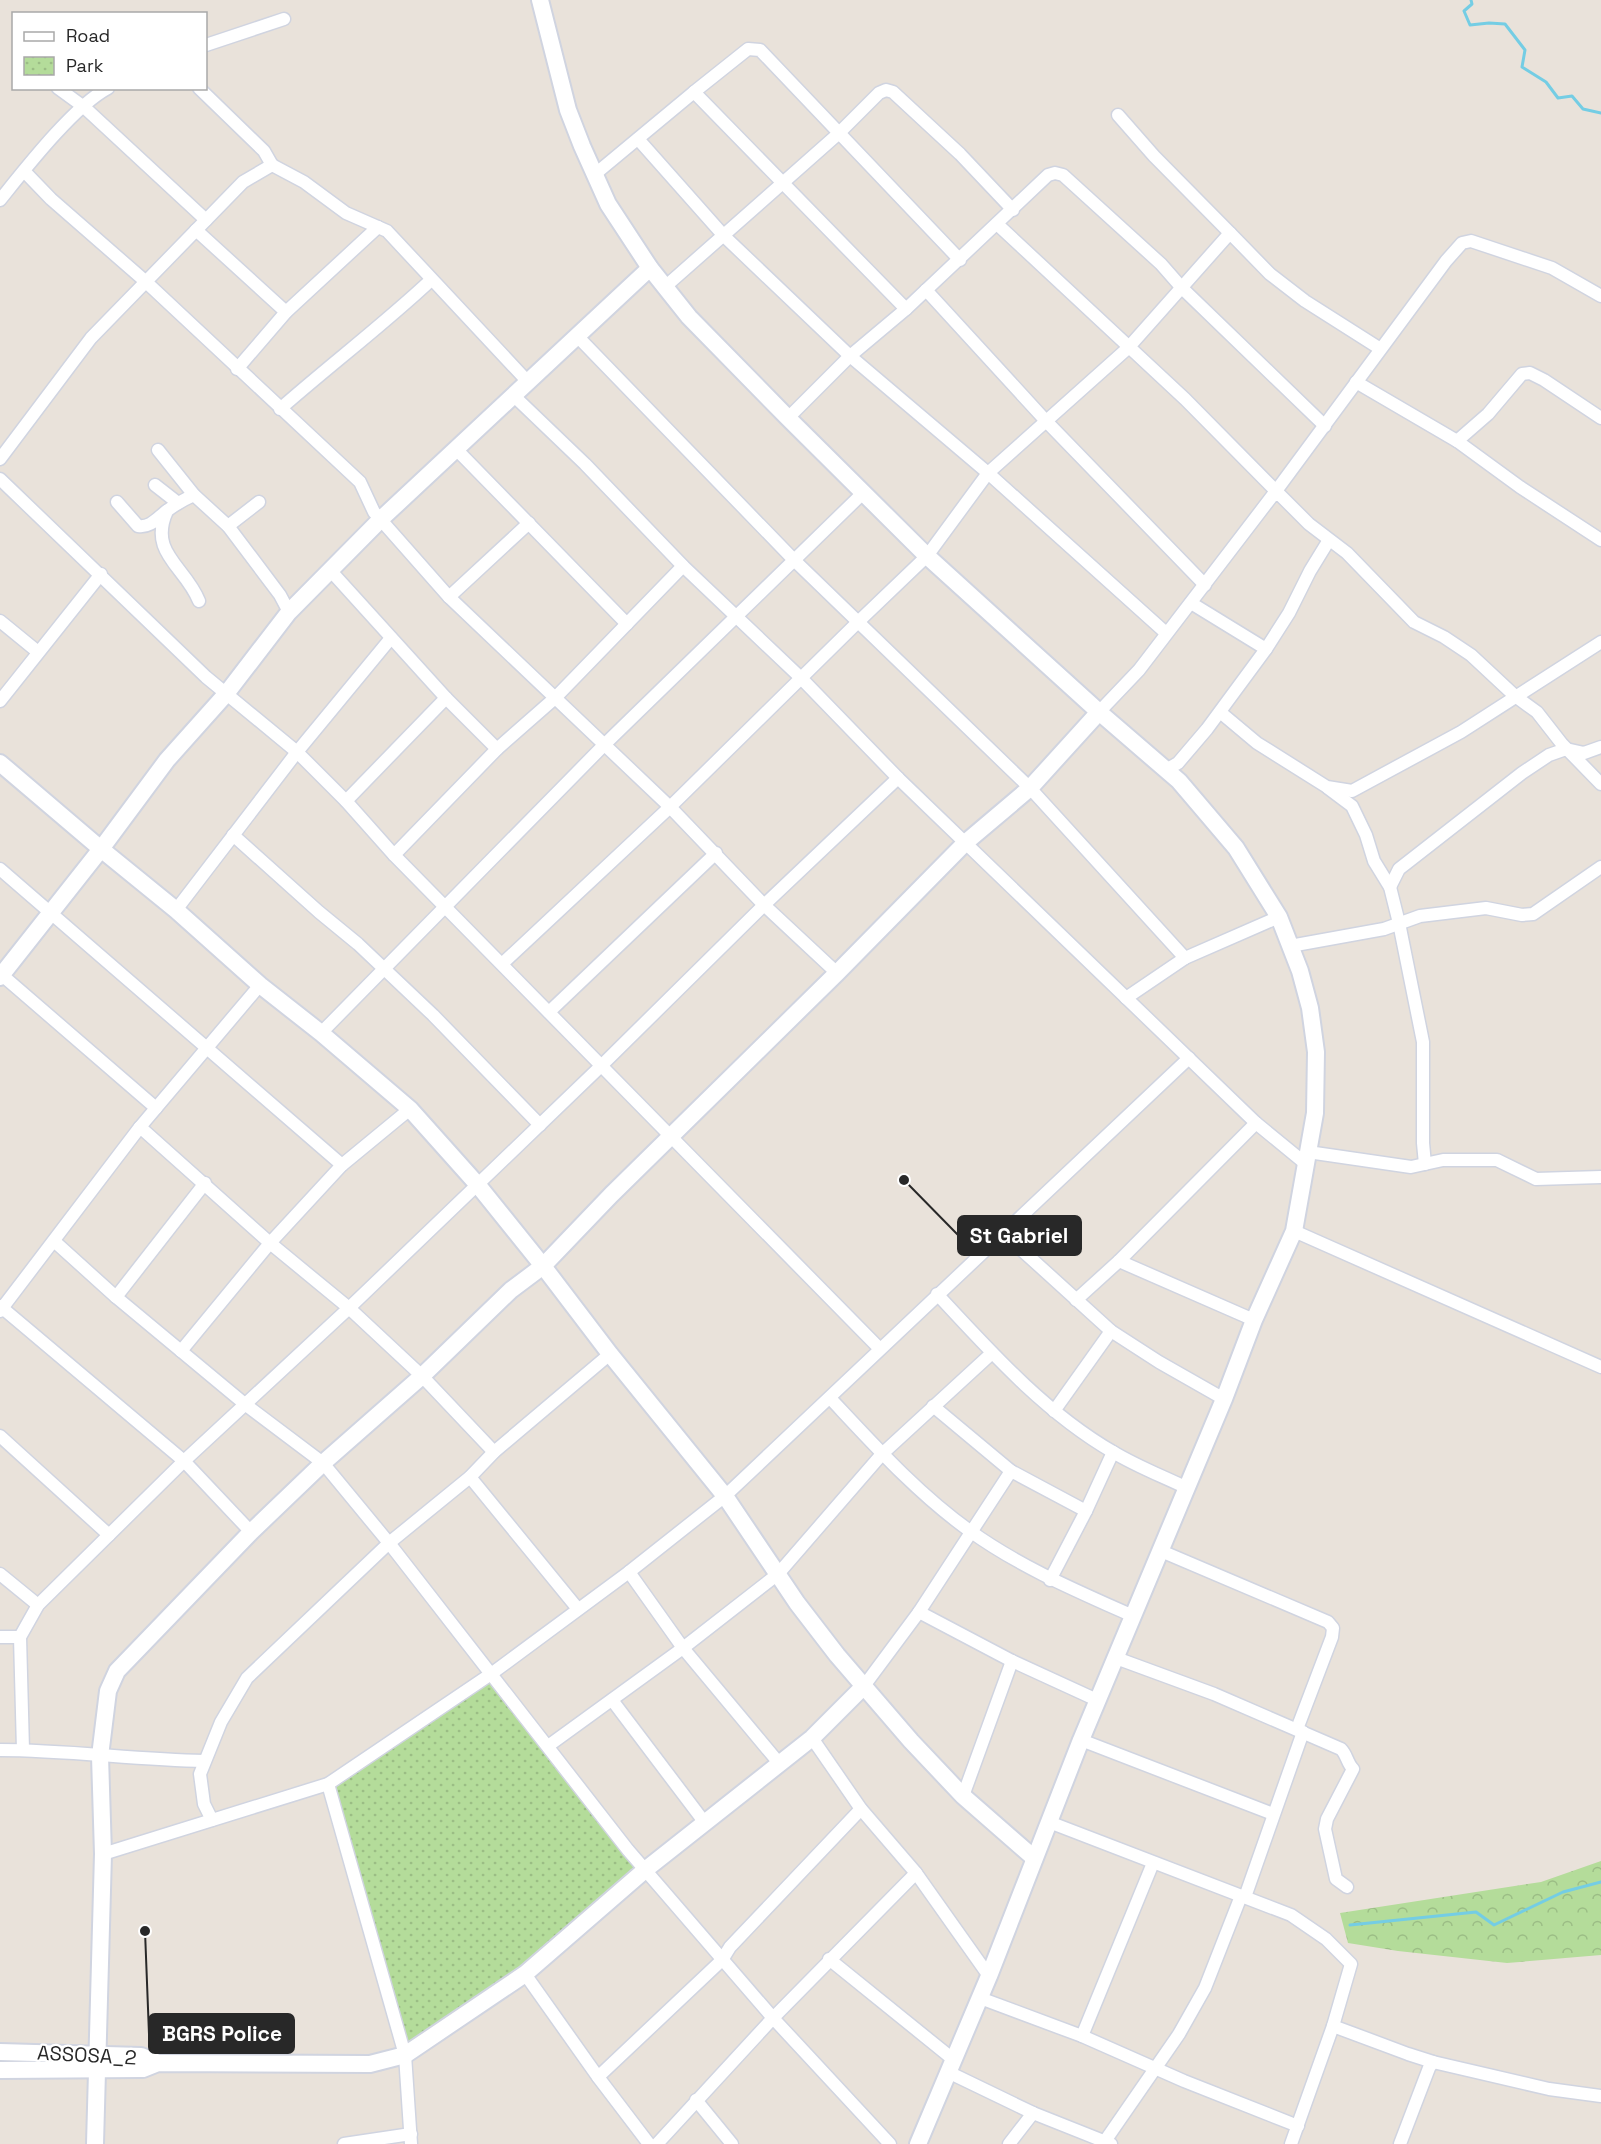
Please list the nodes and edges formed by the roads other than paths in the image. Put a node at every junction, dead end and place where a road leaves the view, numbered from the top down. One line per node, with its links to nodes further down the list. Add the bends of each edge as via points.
1 (540, 0): 14 (street, via 568,110)
2 (284, 19): 3 (street)
3 (207, 45)
4 (61, 90): 8 (street)
5 (105, 90): 8 (street)
6 (201, 90): 12 (street, via 264,151)
7 (694, 92): 10 (street, via 748,49 760,50); 11 (street); 15 (street)
8 (84, 107): 13 (street); 18 (street)
9 (1118, 115): 22 (street)
10 (838, 134): 15 (street); 17 (street, via 879,93 893,92); 24 (street)
11 (638, 139): 14 (street); 23 (street)
12 (272, 165): 18 (street, via 243,182); 20 (street, via 304,182 346,213)
13 (24, 171): 16 (street); 27 (street)
14 (594, 175): 25 (street)
15 (783, 184): 23 (street); 32 (street)
16 (0, 200)
17 (1013, 210): 19 (street); 29 (street, via 1048,175 1064,175)
18 (206, 219): 21 (street)
19 (997, 224): 24 (street); 35 (street)
20 (378, 227): 26 (street, via 387,231); 33 (street)
21 (196, 230): 27 (street); 33 (street)
22 (1230, 233): 29 (street); 36 (street, via 1270,274)
23 (724, 236): 28 (street); 37 (street)
24 (960, 260): 30 (street)
25 (650, 268): 28 (street); 34 (street)
26 (431, 280): 40 (street); 42 (street)
27 (145, 281): 38 (street); 50 (street, via 91,338)
28 (666, 286): 43 (street, via 689,317)
29 (1182, 288): 35 (street); 46 (street)
30 (926, 290): 32 (street); 45 (street)
31 (1601, 296): 36 (street, via 1552,268 1471,241 1462,243)
32 (906, 309): 37 (street)
33 (286, 312): 38 (street)
34 (578, 337): 40 (street); 67 (street)
35 (1128, 348): 45 (street); 54 (street)
36 (1379, 348): 39 (street)
37 (850, 356): 43 (street); 51 (street)
38 (237, 369): 42 (street)
39 (1356, 382): 46 (street); 47 (street)
40 (529, 383): 41 (street)
41 (514, 396): 48 (street); 68 (street)
42 (280, 409): 61 (street, via 360,482)
43 (788, 418): 55 (street)
44 (1601, 418): 47 (street, via 1544,380 1530,373 1522,374 1488,414)
45 (1046, 422): 51 (street); 71 (street)
46 (1325, 426): 54 (street)
47 (1457, 441): 65 (street)
48 (456, 449): 61 (street); 62 (street)
49 (158, 450): 56 (street)
50 (0, 459)
51 (988, 473): 66 (street); 80 (street)
52 (0, 479): 70 (street)
53 (155, 485): 59 (street)
54 (1276, 491): 64 (street); 71 (street)
55 (863, 493): 66 (street); 67 (street)
56 (194, 495): 59 (street); 63 (street)
57 (117, 502): 60 (street, via 142,527)
58 (259, 502): 63 (street)
59 (178, 503): 60 (street)
60 (167, 511): 73 (street, via 160,537 164,549 194,588)
61 (381, 519): 69 (street); 72 (street)
62 (529, 523): 72 (street); 79 (street)
63 (228, 526): 75 (street)
64 (1329, 540): 83 (street); 87 (street, via 1347,553 1414,622 1471,655)
65 (1601, 540)
66 (927, 556): 78 (street); 91 (street)
67 (794, 560): 76 (street); 78 (street)
68 (683, 566): 76 (street); 79 (street)
69 (330, 570): 75 (street); 81 (street)
70 (101, 574): 84 (street); 86 (street)
71 (1205, 585): 74 (street)
72 (450, 597): 89 (street)
73 (199, 601)
74 (1191, 603): 80 (street); 83 (street)
75 (289, 612): 86 (street)
76 (737, 616): 85 (street); 93 (street)
77 (0, 621): 84 (street)
78 (858, 621): 85 (street); 103 (street)
79 (627, 624): 89 (street)
80 (1166, 633): 91 (street, via 1139,670)
81 (391, 638): 88 (street); 97 (street)
82 (1601, 642): 87 (street)
83 (1266, 649): 92 (street)
84 (38, 652): 90 (street)
85 (801, 678): 100 (street); 105 (street)
86 (226, 694): 97 (street); 108 (street, via 167,760)
87 (1515, 696): 96 (street, via 1537,712); 102 (street, via 1461,732 1352,791)
88 (446, 698): 95 (street); 104 (street)
89 (555, 698): 93 (street); 95 (street)
90 (0, 701)
91 (1099, 712): 99 (street); 103 (street)
92 (1220, 712): 99 (street, via 1178,764); 102 (street, via 1257,743)
93 (604, 745): 105 (street); 115 (street)
94 (1601, 747): 96 (street, via 1584,753)
95 (498, 749): 110 (street)
96 (1566, 749): 101 (street); 113 (street, via 1550,754 1522,773 1399,869)
97 (297, 752): 104 (street); 106 (street)
98 (0, 762): 108 (street)
99 (1166, 770): 118 (street, via 1236,848)
100 (898, 778): 107 (street); 114 (street)
101 (1601, 784)
102 (1327, 787): 113 (street, via 1352,806 1374,861)
103 (1030, 788): 107 (street); 121 (street)
104 (346, 801): 110 (street)
105 (670, 807): 109 (street); 122 (street)
106 (233, 835): 116 (street); 123 (street)
107 (965, 843): 124 (street); 127 (street)
108 (100, 849): 116 (street); 117 (street)
109 (716, 853): 114 (street); 128 (street)
110 (394, 855): 115 (street)
111 (1601, 867): 119 (street, via 1533,914 1486,908 1420,916)
112 (0, 869): 117 (street)
113 (1390, 887): 119 (street)
114 (765, 905): 124 (street); 132 (street)
115 (446, 908): 122 (street); 123 (street)
116 (176, 910): 126 (street)
117 (50, 913): 125 (street); 130 (street)
118 (1279, 917): 120 (street); 121 (street)
119 (1400, 923): 120 (street); 140 (street, via 1423,1042)
120 (1290, 946): 139 (street, via 1310,1008 1316,1052 1315,1113)
121 (1185, 958): 127 (street)
122 (502, 963): 128 (street)
123 (383, 969): 129 (street); 136 (street)
124 (837, 973): 138 (street)
125 (1, 976): 133 (street)
126 (260, 985): 129 (street); 130 (street)
127 (1126, 998): 131 (street)
128 (549, 1012): 132 (street)
129 (321, 1033): 134 (street)
130 (206, 1047): 133 (street); 141 (street)
131 (1189, 1058): 135 (street); 146 (street)
132 (601, 1066): 136 (street); 138 (street)
133 (156, 1108): 137 (street)
134 (410, 1109): 141 (street); 144 (street)
135 (1256, 1122): 139 (street); 149 (street)
136 (540, 1125): 144 (street)
137 (140, 1127): 143 (street); 147 (street)
138 (671, 1137): 150 (street); 158 (street)
139 (1307, 1158): 140 (street, via 1411,1167); 145 (street)
140 (1425, 1164): 142 (street, via 1497,1160 1536,1179)
141 (342, 1165): 148 (street)
142 (1601, 1177)
143 (205, 1183): 148 (street); 152 (street)
144 (477, 1184): 150 (street); 155 (street)
145 (1294, 1231): 156 (street); 162 (street)
146 (1003, 1233): 151 (street); 153 (street)
147 (54, 1240): 152 (street); 154 (street)
148 (270, 1243): 155 (street); 159 (street)
149 (1119, 1261): 153 (street); 156 (street)
150 (543, 1266): 161 (street); 163 (street, via 511,1290)
151 (937, 1294): 158 (street); 160 (street)
152 (116, 1297): 159 (street)
153 (1076, 1300): 157 (street)
154 (1, 1308): 173 (street)
155 (349, 1308): 163 (street); 166 (street)
156 (1254, 1320): 165 (street)
157 (1111, 1331): 165 (street); 168 (street)
158 (880, 1349): 164 (street)
159 (181, 1351): 166 (street)
160 (992, 1353): 167 (street); 168 (street)
161 (610, 1354): 170 (street); 178 (street)
162 (1601, 1366)
163 (422, 1376): 170 (street); 174 (street)
164 (830, 1398): 172 (street); 178 (street)
165 (1224, 1399): 177 (street)
166 (246, 1405): 173 (street); 174 (street)
167 (933, 1406): 172 (street); 175 (street)
168 (1054, 1411): 171 (street)
169 (0, 1436): 182 (street)
170 (494, 1452): 176 (street)
171 (1113, 1452): 177 (street); 179 (street)
172 (882, 1454): 181 (street); 187 (street)
173 (184, 1461): 180 (street); 182 (street)
174 (322, 1463): 180 (street); 183 (street)
175 (1011, 1471): 179 (street); 181 (street)
176 (470, 1477): 183 (street); 190 (street)
177 (1187, 1488): 184 (street)
178 (724, 1496): 185 (street); 187 (street)
179 (1086, 1511): 188 (street)
180 (251, 1532): 208 (street, via 117,1671 108,1691)
181 (970, 1532): 188 (street); 191 (street)
182 (109, 1535): 189 (street)
183 (389, 1543): 198 (street); 209 (street, via 247,1678)
184 (1161, 1551): 192 (street); 202 (street, via 1328,1622 1333,1629 1332,1637)
185 (629, 1572): 190 (street); 195 (street)
186 (0, 1574): 189 (street)
187 (778, 1574): 195 (street); 199 (street)
188 (1050, 1580): 192 (street)
189 (38, 1605): 193 (street)
190 (578, 1609): 198 (street)
191 (920, 1612): 197 (street); 199 (street)
192 (1133, 1616): 196 (street)
193 (20, 1637): 194 (street); 207 (street)
194 (0, 1638)
195 (683, 1647): 200 (street); 210 (street)
196 (1116, 1658): 201 (street); 202 (street)
197 (1012, 1661): 201 (street); 212 (street)
198 (491, 1674): 205 (street); 211 (street)
199 (864, 1686): 203 (street, ASSOSA_2); 212 (street)
200 (612, 1700): 205 (street); 216 (street)
201 (1097, 1700): 204 (street)
202 (1300, 1731): 214 (street); 223 (street, via 1341,1749 1353,1769 1325,1829 1336,1879)
203 (813, 1738): 210 (street, ASSOSA_2); 213 (street)
204 (1081, 1740): 214 (street); 217 (street)
205 (548, 1746): 221 (street)
206 (0, 1750): 207 (street)
207 (23, 1750): 208 (street)
208 (100, 1756): 209 (street); 218 (street)
209 (204, 1761): 215 (street, via 200,1774 204,1804)
210 (779, 1763): 216 (street, ASSOSA_2)
211 (328, 1784): 215 (street); 234 (street)
212 (963, 1796): 219 (street)
213 (861, 1809): 222 (street); 226 (street)
214 (1274, 1814): 224 (street)
215 (212, 1820): 218 (street)
216 (705, 1822): 221 (street, ASSOSA_2)
217 (1049, 1822): 219 (street); 220 (street)
218 (103, 1854): 235 (street)
219 (1034, 1858): 228 (street)
220 (1153, 1863): 224 (street); 232 (street)
221 (645, 1870): 226 (street); 227 (street, ASSOSA_2)
222 (916, 1873): 225 (street); 228 (street)
223 (1347, 1887)
224 (1243, 1896): 231 (street, via 1291,1915 1326,1939 1351,1964); 238 (street, via 1206,1988)
225 (829, 1959): 230 (street); 237 (street)
226 (722, 1960): 230 (street); 240 (street)
227 (525, 1974): 234 (street, ASSOSA_2); 240 (street)
228 (989, 1976): 229 (street)
229 (980, 1998): 232 (street); 237 (street)
230 (773, 2018): 242 (street); 252 (street)
231 (1333, 2026): 236 (street); 244 (street)
232 (1082, 2036): 238 (street)
233 (0, 2052): 235 (street, ASSOSA_2)
234 (405, 2055): 235 (street, ASSOSA_2, via 370,2064 158,2063 141,2056); 245 (street)
235 (98, 2061): 239 (street, ASSOSA_2); 247 (street)
236 (1433, 2062): 241 (street, via 1549,2089); 256 (street)
237 (951, 2066): 243 (street); 253 (street)
238 (1154, 2068): 244 (street); 246 (street)
239 (0, 2070)
240 (598, 2078): 249 (street)
241 (1601, 2096)
242 (696, 2100): 250 (street); 251 (street)
243 (1033, 2113): 246 (street); 254 (street)
244 (1298, 2126): 255 (street)
245 (411, 2139): 248 (street)
246 (1106, 2143)
247 (95, 2144)
248 (344, 2144)
249 (649, 2144)
250 (657, 2144)
251 (732, 2144)
252 (890, 2144)
253 (918, 2144)
254 (1009, 2144)
255 (1291, 2144)
256 (1400, 2144)

